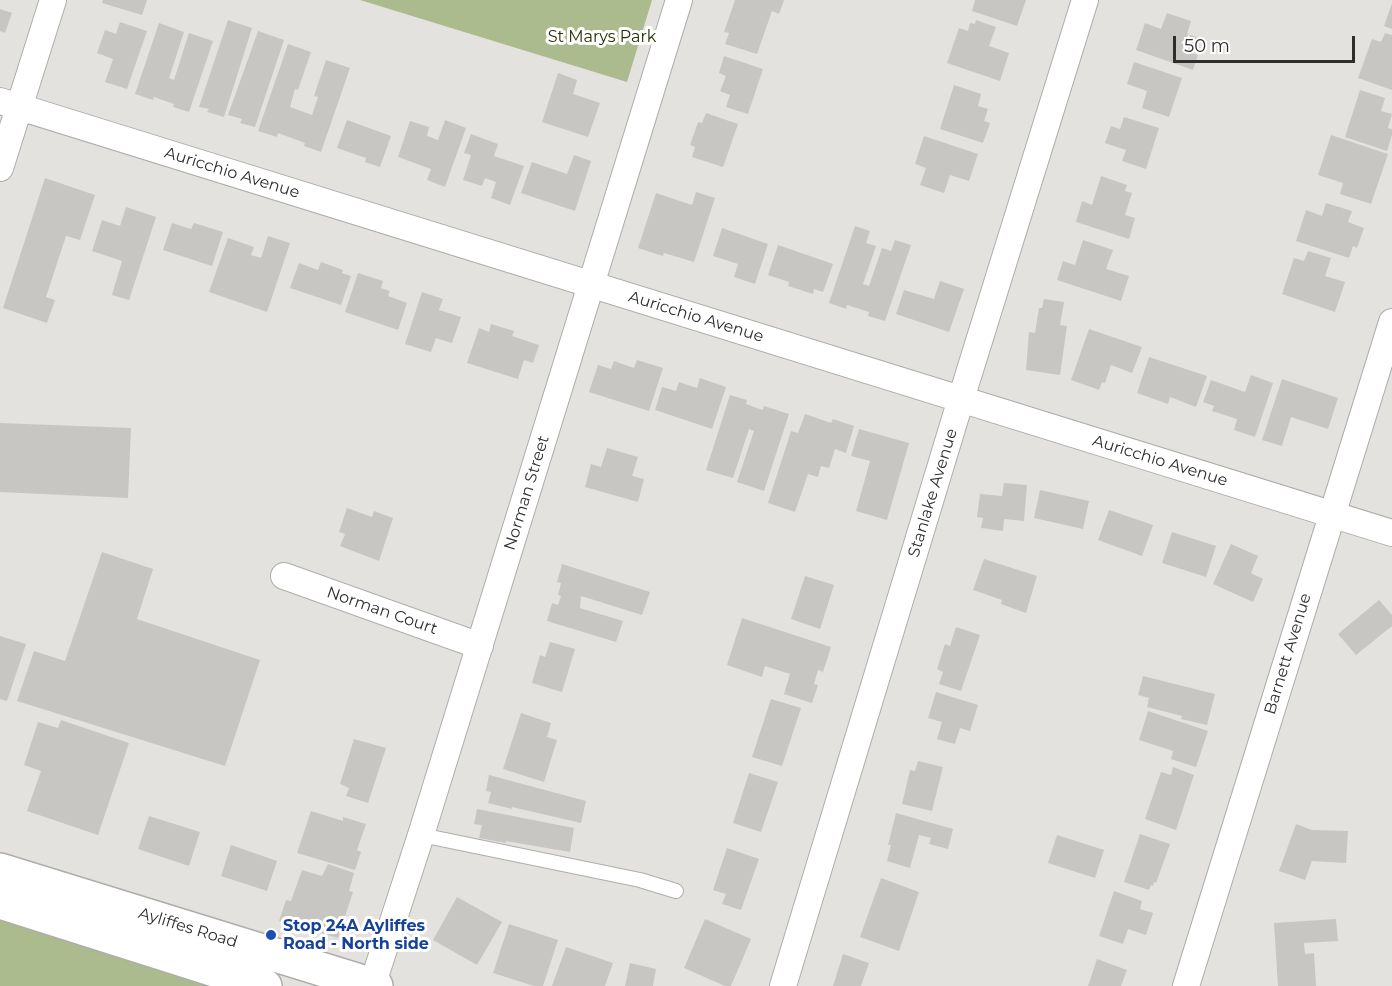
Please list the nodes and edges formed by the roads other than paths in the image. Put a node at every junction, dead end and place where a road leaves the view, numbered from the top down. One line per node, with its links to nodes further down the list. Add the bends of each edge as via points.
1 (53, 0): 4 (street)
2 (679, 0): 6 (street, Norman Street)
3 (1085, 0): 8 (street, Stanlake Avenue)
4 (10, 104): 5 (street); 6 (street, Auricchio Avenue)
5 (0, 168)
6 (592, 284): 8 (street, Auricchio Avenue); 12 (street, Norman Street)
7 (1392, 322): 9 (street, Barnett Avenue)
8 (961, 399): 9 (street, Auricchio Avenue); 19 (street, Stanlake Avenue)
9 (1331, 514): 10 (street, Auricchio Avenue); 20 (street, Barnett Avenue)
10 (1392, 533)
11 (284, 576): 12 (street, Norman Court)
12 (480, 646): 13 (street, Norman Street)
13 (422, 835): 15 (lane); 18 (street, Norman Street)
14 (0, 870): 18 (main road, Ayliffes Road)
15 (676, 891)
16 (0, 902): 17 (main road, Ayliffes Road)
17 (266, 986)
18 (373, 986)
19 (783, 986)
20 (1186, 986)

